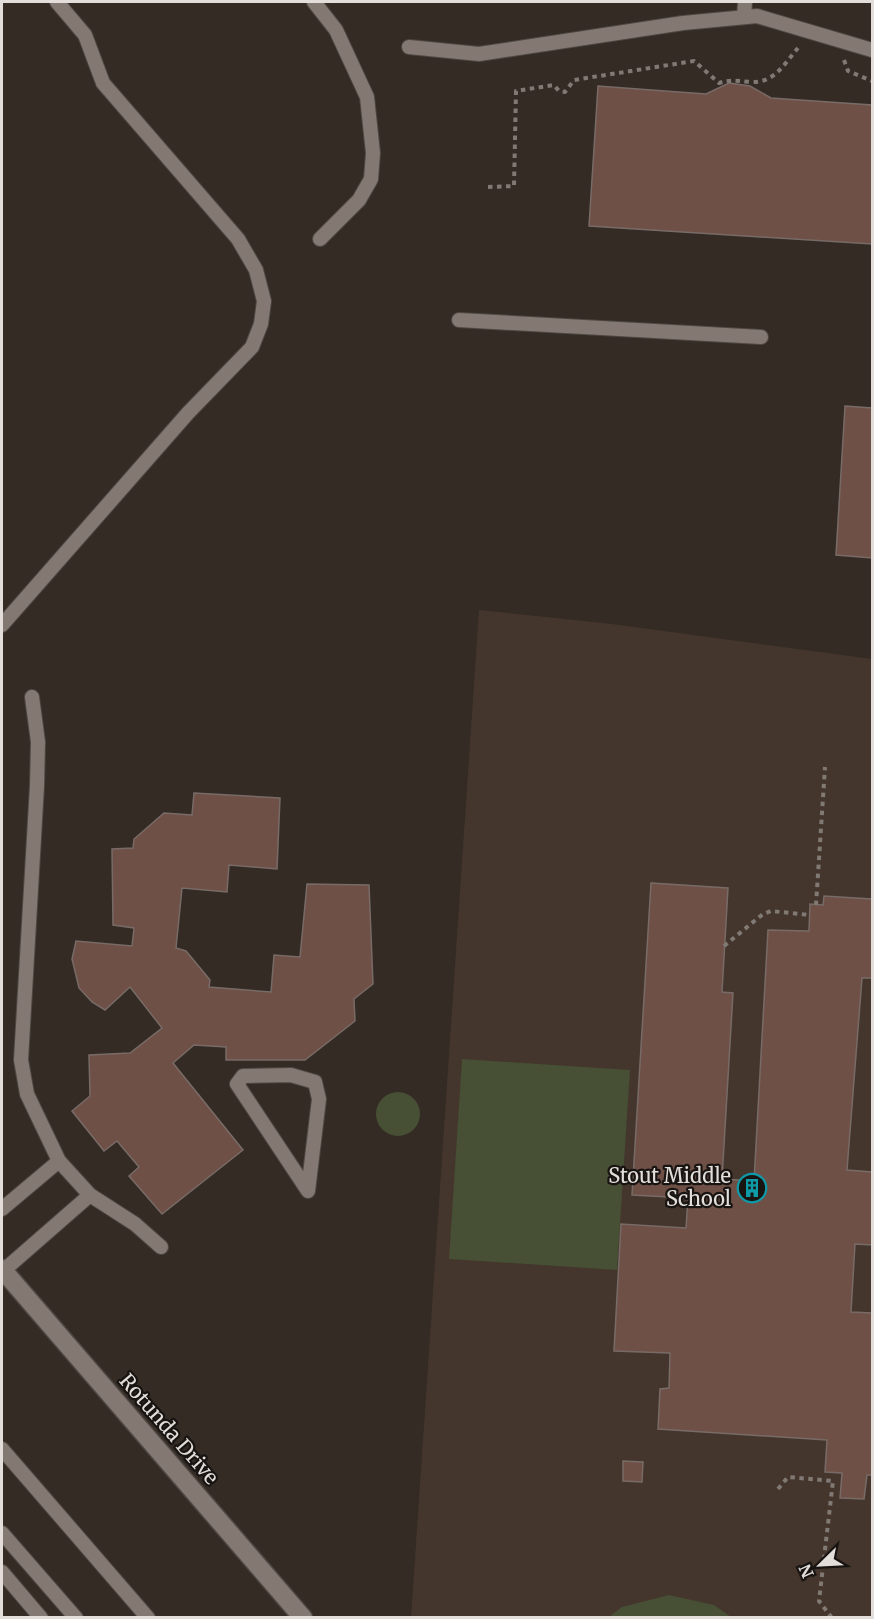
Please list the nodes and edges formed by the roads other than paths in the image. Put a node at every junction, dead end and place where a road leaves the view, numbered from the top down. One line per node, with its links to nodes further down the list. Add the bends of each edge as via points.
1 (57, 2): 10 (lane, via 86,35 103,83 238,239 256,270 264,302 252,347 188,413)
2 (314, 2): 7 (lane, via 336,30 367,97 373,153 371,179 359,200)
3 (745, 2): 4 (lane)
4 (744, 17): 5 (lane, via 479,54); 6 (lane, via 757,16)
5 (409, 47)
6 (873, 50)
7 (320, 239)
8 (459, 320): 9 (lane)
9 (761, 337)
10 (2, 625)
11 (32, 697): 12 (lane, via 38,742 37,786 21,1060 30,1101)
12 (59, 1161): 14 (lane); 15 (lane)
13 (308, 1191): 13 (lane, via 319,1099 315,1082 291,1075 243,1076 237,1084)
14 (90, 1195): 16 (lane, via 135,1224); 17 (lane)
15 (2, 1209)
16 (161, 1247)
17 (2, 1270): 24 (main road, Rotunda Drive)
18 (2, 1449): 23 (lane)
19 (2, 1533): 22 (lane)
20 (2, 1572): 21 (lane)
21 (41, 1617)
22 (76, 1617)
23 (148, 1617)
24 (303, 1617)

